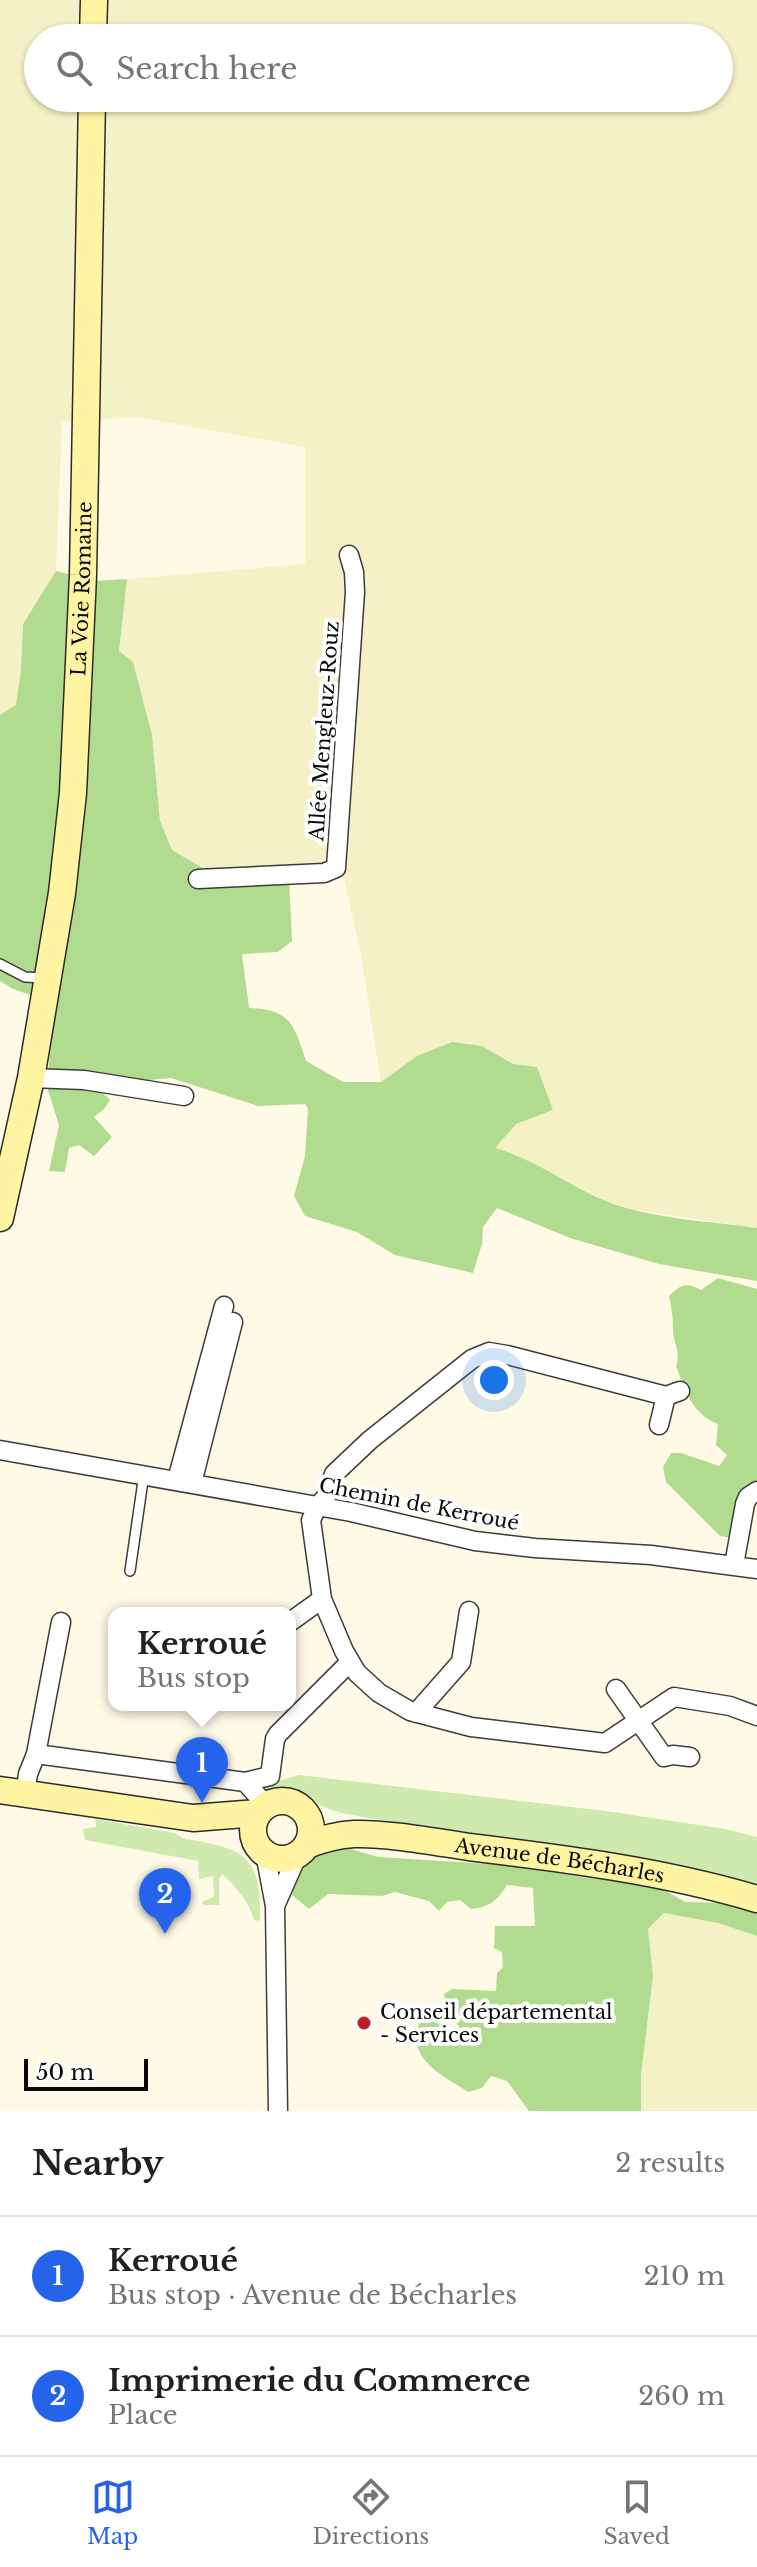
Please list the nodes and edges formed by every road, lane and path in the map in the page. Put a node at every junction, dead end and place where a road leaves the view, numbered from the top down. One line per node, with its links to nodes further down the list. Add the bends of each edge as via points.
1 (94, 0): 2 (street)
2 (93, 24)
3 (92, 112): 7 (street, La Voie Romaine, via 74,777)
4 (349, 555): 5 (street, Allée Mengleuz-Rouz, via 355,592 336,868 324,873)
5 (198, 879)
6 (0, 964): 7 (lane, via 25,977)
7 (48, 978): 8 (street, La Voie Romaine)
8 (31, 1078): 9 (street, via 84,1080); 10 (street, La Voie Romaine)
9 (184, 1096)
10 (0, 1218)
11 (228, 1314): 15 (street)
12 (659, 1425): 17 (street, via 673,1393 507,1355 480,1354 355,1452 334,1474)
13 (0, 1450): 14 (street, Chemin de Kerroué)
14 (144, 1474): 15 (street, Chemin de Kerroué); 20 (lane)
15 (184, 1481): 17 (street, Chemin de Kerroué)
16 (757, 1491): 18 (street, via 745,1504)
17 (317, 1507): 18 (street, Chemin de Kerroué, via 475,1541); 21 (street, via 311,1520)
18 (734, 1565): 19 (street, Chemin de Kerroué)
19 (757, 1569)
20 (130, 1571)
21 (322, 1599): 23 (street); 25 (street)
22 (469, 1611): 27 (street, via 461,1662)
23 (296, 1618)
24 (61, 1622): 30 (street)
25 (350, 1662): 27 (street, via 379,1693); 32 (street, via 278,1734 270,1776)
26 (616, 1689): 29 (street)
27 (416, 1713): 29 (street, via 471,1727 605,1743)
28 (757, 1716): 29 (street, via 674,1697)
29 (638, 1722): 31 (street, via 664,1757)
30 (36, 1754): 32 (street); 33 (street)
31 (690, 1757)
32 (245, 1782): 34 (street)
33 (12, 1796): 36 (street)
34 (262, 1809): 35 (street, via 289,1801); 36 (street); 38 (street, via 253,1829)
35 (308, 1815): 37 (street, Avenue de Bécharles); 39 (street, via 312,1830)
36 (193, 1818): 38 (street)
37 (358, 1834): 39 (street, Avenue de Bécharles); 40 (street, Avenue de Bécharles, via 611,1866)
38 (261, 1849): 39 (street, via 281,1859); 41 (street)
39 (302, 1850): 41 (street)
40 (757, 1899)
41 (275, 1906): 42 (street)
42 (278, 2111)

